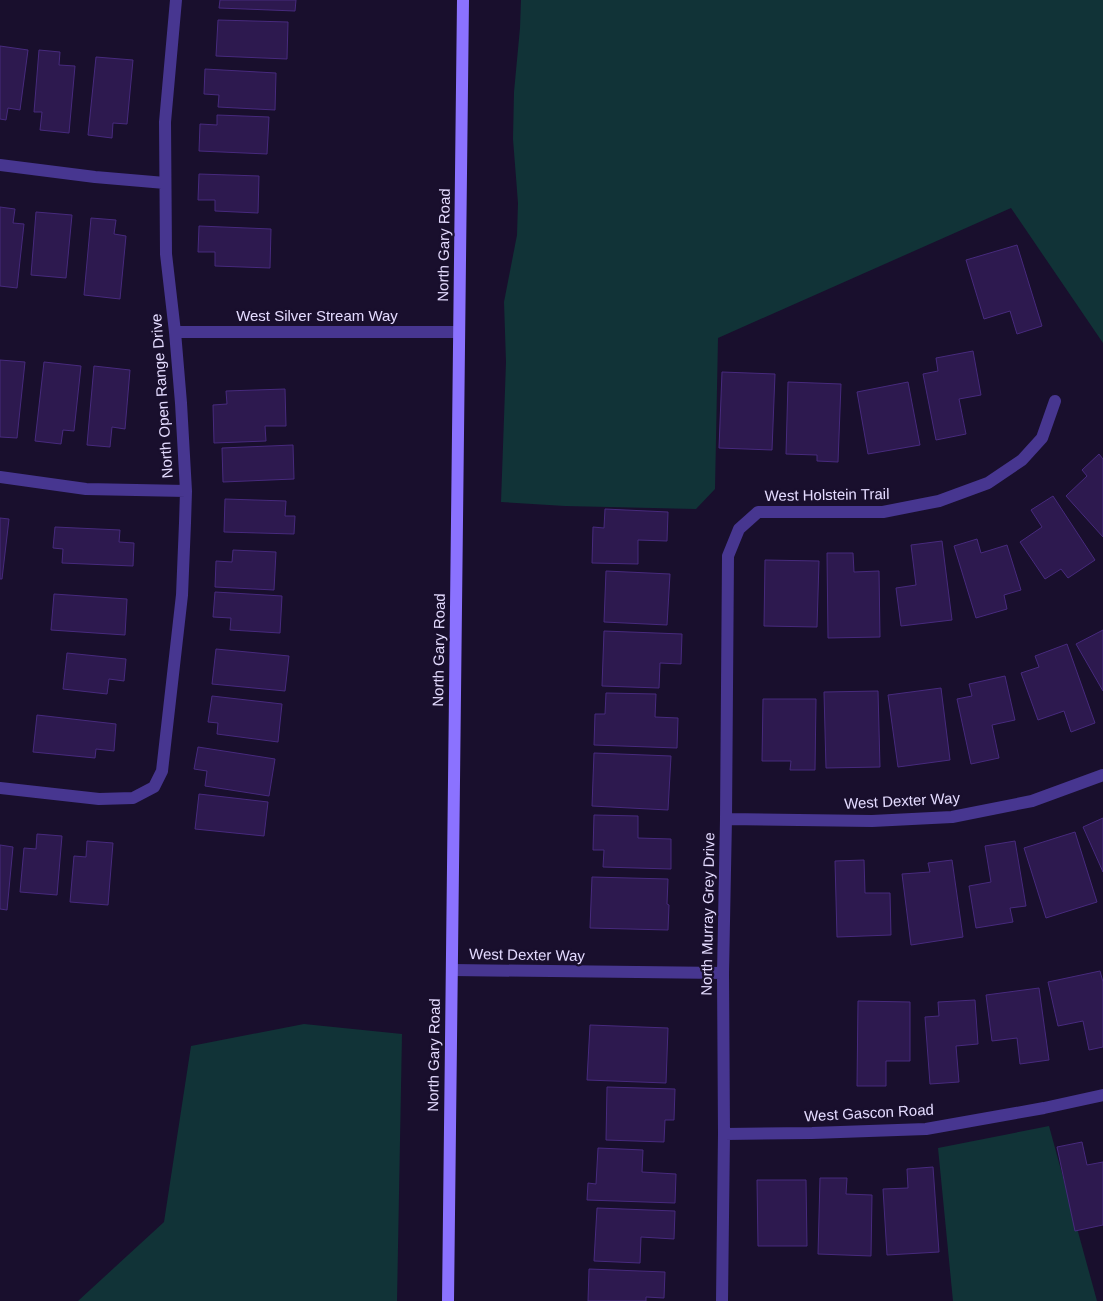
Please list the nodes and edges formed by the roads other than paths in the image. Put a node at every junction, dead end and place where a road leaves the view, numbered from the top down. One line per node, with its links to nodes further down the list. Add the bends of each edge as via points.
1 (176, 0): 4 (street, North Open Range Drive, via 165,122)
2 (463, 0): 6 (main road, North Gary Road)
3 (0, 165): 4 (street)
4 (165, 183): 5 (street, North Open Range Drive, via 166,254)
5 (175, 332): 6 (street, West Silver Stream Way); 9 (street, North Open Range Drive)
6 (459, 332): 14 (main road, North Gary Road)
7 (1055, 401): 10 (street, West Holstein Trail, via 1042,438 1022,460 988,483 939,501 883,512 758,512)
8 (0, 477): 9 (street, via 86,489)
9 (186, 491): 12 (street, North Open Range Drive, via 182,595 162,771 154,787 133,798 99,799)
10 (739, 529): 13 (street, North Murray Grey Drive, via 728,556)
11 (1103, 775): 13 (street, West Dexter Way, via 1032,801 952,817 872,821)
12 (0, 788)
13 (726, 820): 15 (street, North Murray Grey Drive)
14 (452, 970): 15 (street, West Dexter Way); 18 (main road, North Gary Road)
15 (723, 973): 17 (street, North Murray Grey Drive)
16 (1103, 1095): 17 (street, West Gascon Road, via 926,1128)
17 (724, 1134): 19 (street, North Murray Grey Drive)
18 (448, 1301)
19 (722, 1301)

